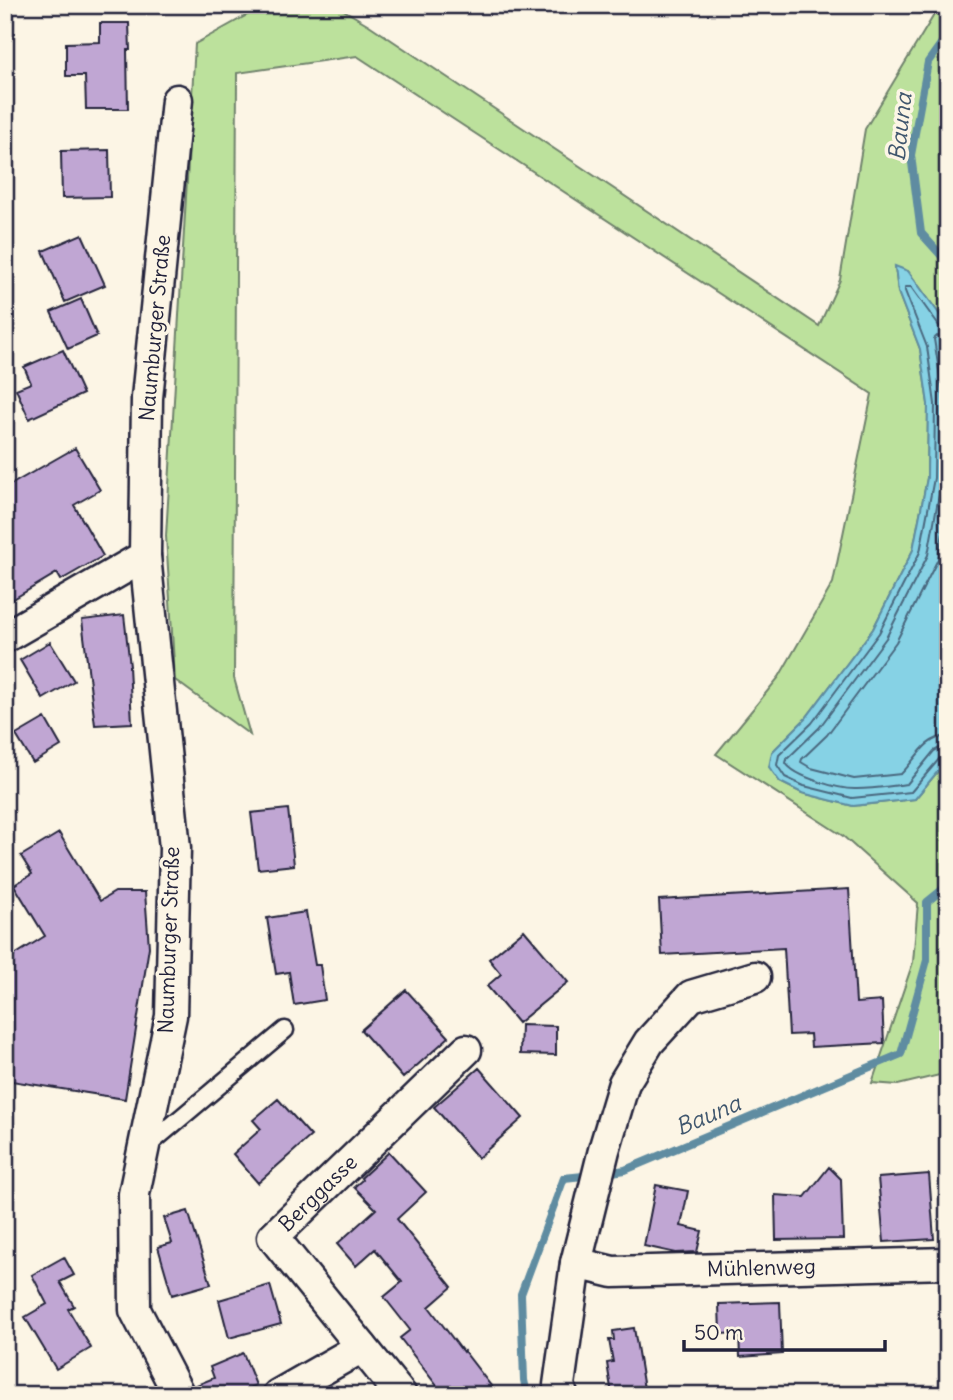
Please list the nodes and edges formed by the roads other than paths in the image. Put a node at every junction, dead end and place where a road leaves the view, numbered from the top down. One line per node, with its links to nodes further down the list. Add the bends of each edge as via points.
1 (177, 100): 2 (street, Naumburger Straße, via 147,398)
2 (145, 556): 3 (street); 7 (street, Naumburger Straße, via 175,848 171,1016)
3 (5, 637)
4 (755, 977): 8 (street, via 691,996 649,1042 624,1083)
5 (285, 1030): 7 (lane)
6 (466, 1050): 10 (street, Berggasse, via 273,1237)
7 (144, 1149): 11 (street, Naumburger Straße, via 134,1194 135,1310)
8 (576, 1263): 9 (street, Mühlenweg, via 613,1272); 14 (street, via 559,1385)
9 (948, 1263)
10 (362, 1347): 12 (street); 13 (street, Berggasse)
11 (179, 1395)
12 (278, 1395)
13 (401, 1395)
14 (562, 1395)

